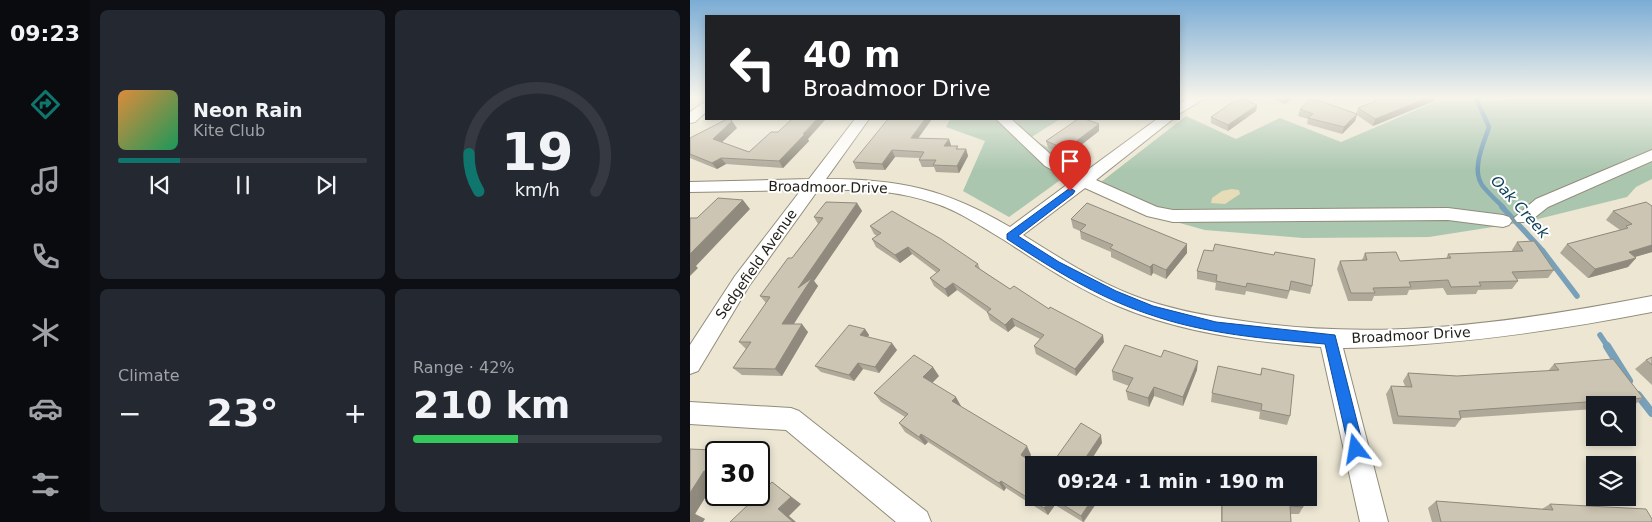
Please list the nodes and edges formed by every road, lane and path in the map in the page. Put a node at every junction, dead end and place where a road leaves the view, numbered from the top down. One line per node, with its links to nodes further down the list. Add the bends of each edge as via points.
1 (860, 122): 6 (street, Sedgefield Avenue)
2 (1007, 122): 5 (street, via 1051,163)
3 (1161, 122): 5 (street)
4 (1652, 155): 8 (street, via 1542,203)
5 (1084, 180): 9 (street, via 1153,212 1173,216 1448,214); 10 (street)
6 (813, 185): 7 (street, Broadmoor Drive); 10 (street, Broadmoor Drive, via 898,189 924,194 960,207); 13 (street, Sedgefield Avenue, via 742,281)
7 (690, 187)
8 (1522, 218)
9 (1503, 221)
10 (1010, 236): 12 (street, Broadmoor Drive, via 1063,269 1150,310 1216,327)
11 (1652, 304): 12 (street, Broadmoor Drive, via 1564,322 1458,334)
12 (1330, 339): 16 (street)
13 (690, 364)
14 (690, 413): 15 (street, via 791,419)
15 (917, 522)
16 (1374, 522)

